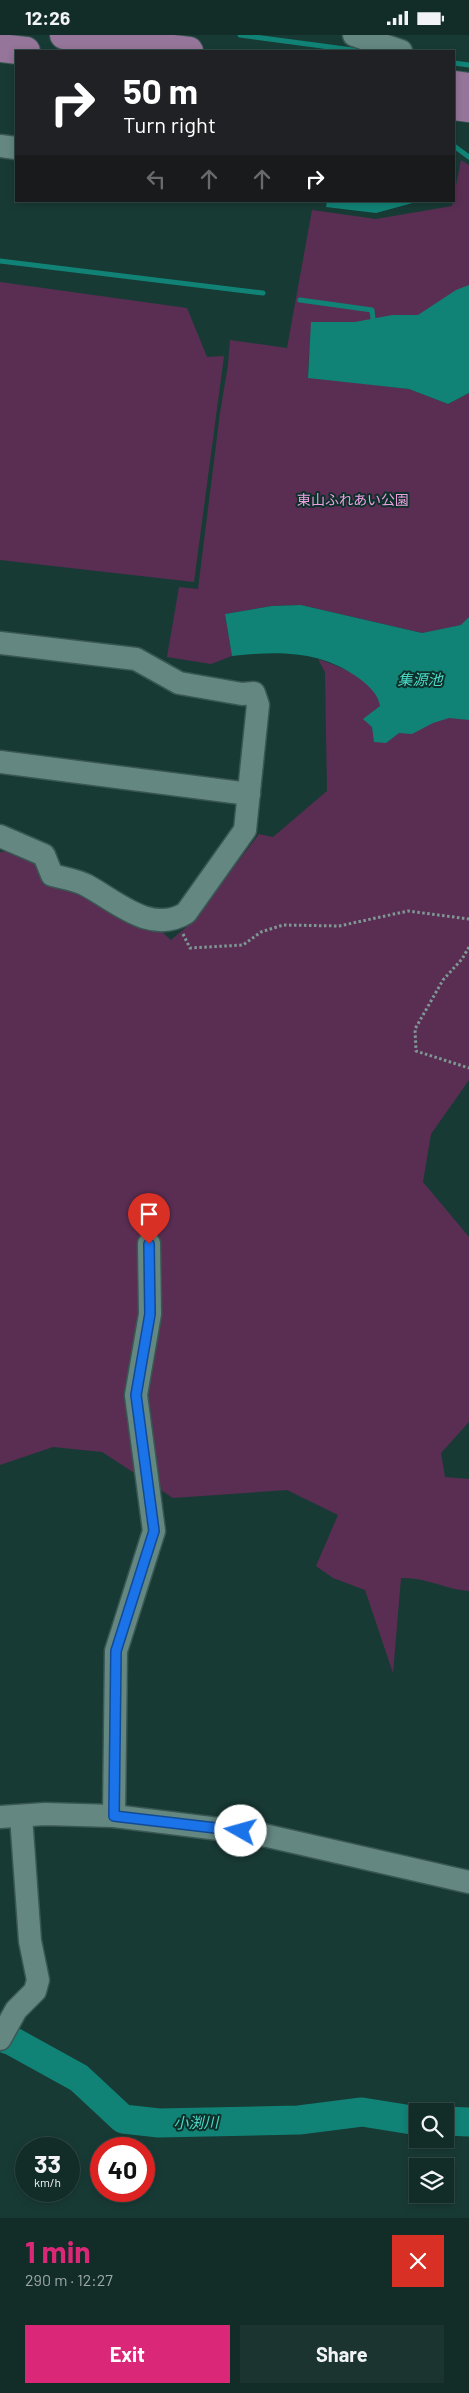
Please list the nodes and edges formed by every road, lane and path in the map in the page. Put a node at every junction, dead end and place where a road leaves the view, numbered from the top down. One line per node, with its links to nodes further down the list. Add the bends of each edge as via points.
1 (64, 35): 3 (main road)
2 (354, 35): 7 (street)
3 (115, 38): 6 (main road)
4 (0, 48): 5 (main road)
5 (17, 50)
6 (183, 50)
7 (399, 50)
8 (455, 85): 9 (main road)
9 (469, 87)
10 (455, 106): 11 (main road)
11 (469, 108)
12 (0, 145): 13 (street)
13 (15, 148)
14 (0, 643): 16 (street, via 136,659 179,683 242,694 254,693 258,705)
15 (0, 762): 16 (street)
16 (249, 794): 19 (street, via 246,830 186,913)
17 (0, 836): 19 (street, via 44,855 52,875 83,883 132,914)
18 (469, 919): 19 (path, via 408,911 339,925 282,925 261,932 243,945 190,948)
19 (175, 920)
20 (469, 947): 21 (path, via 443,980 415,1029 416,1051)
21 (469, 1068)
22 (149, 1244): 23 (street, via 150,1314 136,1395 154,1531 116,1651)
23 (114, 1816): 24 (street, via 45,1814); 25 (street, via 259,1834)
24 (11, 1817): 26 (street, via 38,1981 35,1991 16,2010)
25 (469, 1882)
26 (0, 2039)

